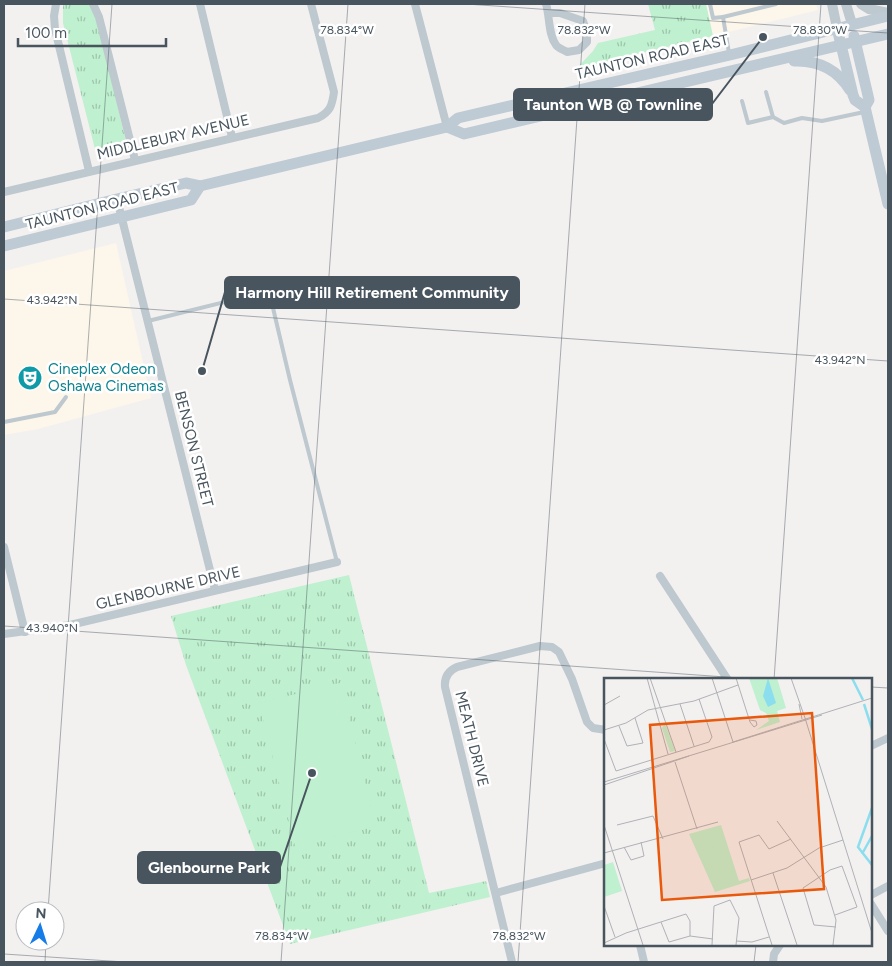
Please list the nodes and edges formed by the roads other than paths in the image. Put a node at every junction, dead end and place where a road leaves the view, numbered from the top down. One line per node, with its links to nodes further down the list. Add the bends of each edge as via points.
1 (56, 4): 31 (street, via 56,29)
2 (93, 4): 30 (street)
3 (200, 4): 29 (street)
4 (311, 4): 29 (street, MIDDLEBURY AVENUE, via 334,92 332,105 318,118)
5 (415, 4): 28 (street)
6 (546, 4): 13 (street)
7 (710, 4): 15 (lane, via 713,18)
8 (776, 4): 12 (lane)
9 (832, 4): 17 (street)
10 (846, 4): 16 (street)
11 (861, 4): 14 (street)
12 (760, 7): 15 (lane)
13 (549, 13): 13 (street, via 549,26 556,45 567,52 579,50 587,42 583,21)
14 (888, 14): 16 (main road, TAUNTON ROAD EAST)
15 (723, 18): 21 (lane)
16 (852, 24): 17 (main road, TAUNTON ROAD EAST); 19 (main road)
17 (838, 28): 20 (main road); 21 (main road, TAUNTON ROAD EAST)
18 (888, 34): 19 (main road, TAUNTON ROAD EAST)
19 (855, 42): 20 (main road, TAUNTON ROAD EAST); 26 (main road, via 869,100)
20 (841, 45): 22 (main road, TAUNTON ROAD EAST); 24 (main road)
21 (730, 55): 28 (main road, TAUNTON ROAD EAST, via 458,118)
22 (770, 62): 24 (main road, via 814,62 835,72); 28 (main road, TAUNTON ROAD EAST, via 464,134)
23 (766, 92): 27 (lane)
24 (853, 95): 26 (main road)
25 (742, 100): 27 (lane, via 748,123)
26 (865, 109): 27 (lane, via 822,120 802,118 784,123); 35 (main road)
27 (773, 117)
28 (447, 127): 32 (main road, TAUNTON ROAD EAST)
29 (232, 137): 30 (street, MIDDLEBURY AVENUE)
30 (134, 160): 31 (street, MIDDLEBURY AVENUE)
31 (89, 171): 33 (street, MIDDLEBURY AVENUE)
32 (200, 186): 34 (main road, TAUNTON ROAD EAST, via 186,183); 36 (main road, TAUNTON ROAD EAST, via 191,200)
33 (4, 192)
34 (117, 199): 36 (street, BENSON STREET); 37 (main road, TAUNTON ROAD EAST)
35 (888, 204)
36 (122, 217): 38 (main road, TAUNTON ROAD EAST); 39 (street, BENSON STREET)
37 (4, 227)
38 (4, 246)
39 (148, 321): 43 (lane, via 269,291); 45 (street, BENSON STREET)
40 (66, 397): 41 (lane, via 55,412)
41 (4, 422)
42 (4, 547): 46 (street)
43 (337, 562): 45 (street, GLENBOURNE DRIVE)
44 (660, 576): 48 (street)
45 (215, 590): 46 (street, GLENBOURNE DRIVE)
46 (25, 632): 47 (street, GLENBOURNE DRIVE)
47 (4, 634)
48 (727, 678)
49 (604, 730): 54 (street, MEATH DRIVE, via 593,728 587,722 569,671 559,652 552,647 540,646 457,666 447,675 444,687)
50 (888, 738): 51 (street)
51 (872, 746)
52 (604, 863): 54 (street)
53 (888, 886): 55 (street)
54 (496, 893): 60 (street, MEATH DRIVE)
55 (872, 894)
56 (872, 906): 57 (street)
57 (888, 931)
58 (640, 946): 61 (street)
59 (779, 946): 62 (street)
60 (512, 962)
61 (644, 962)
62 (773, 962)

